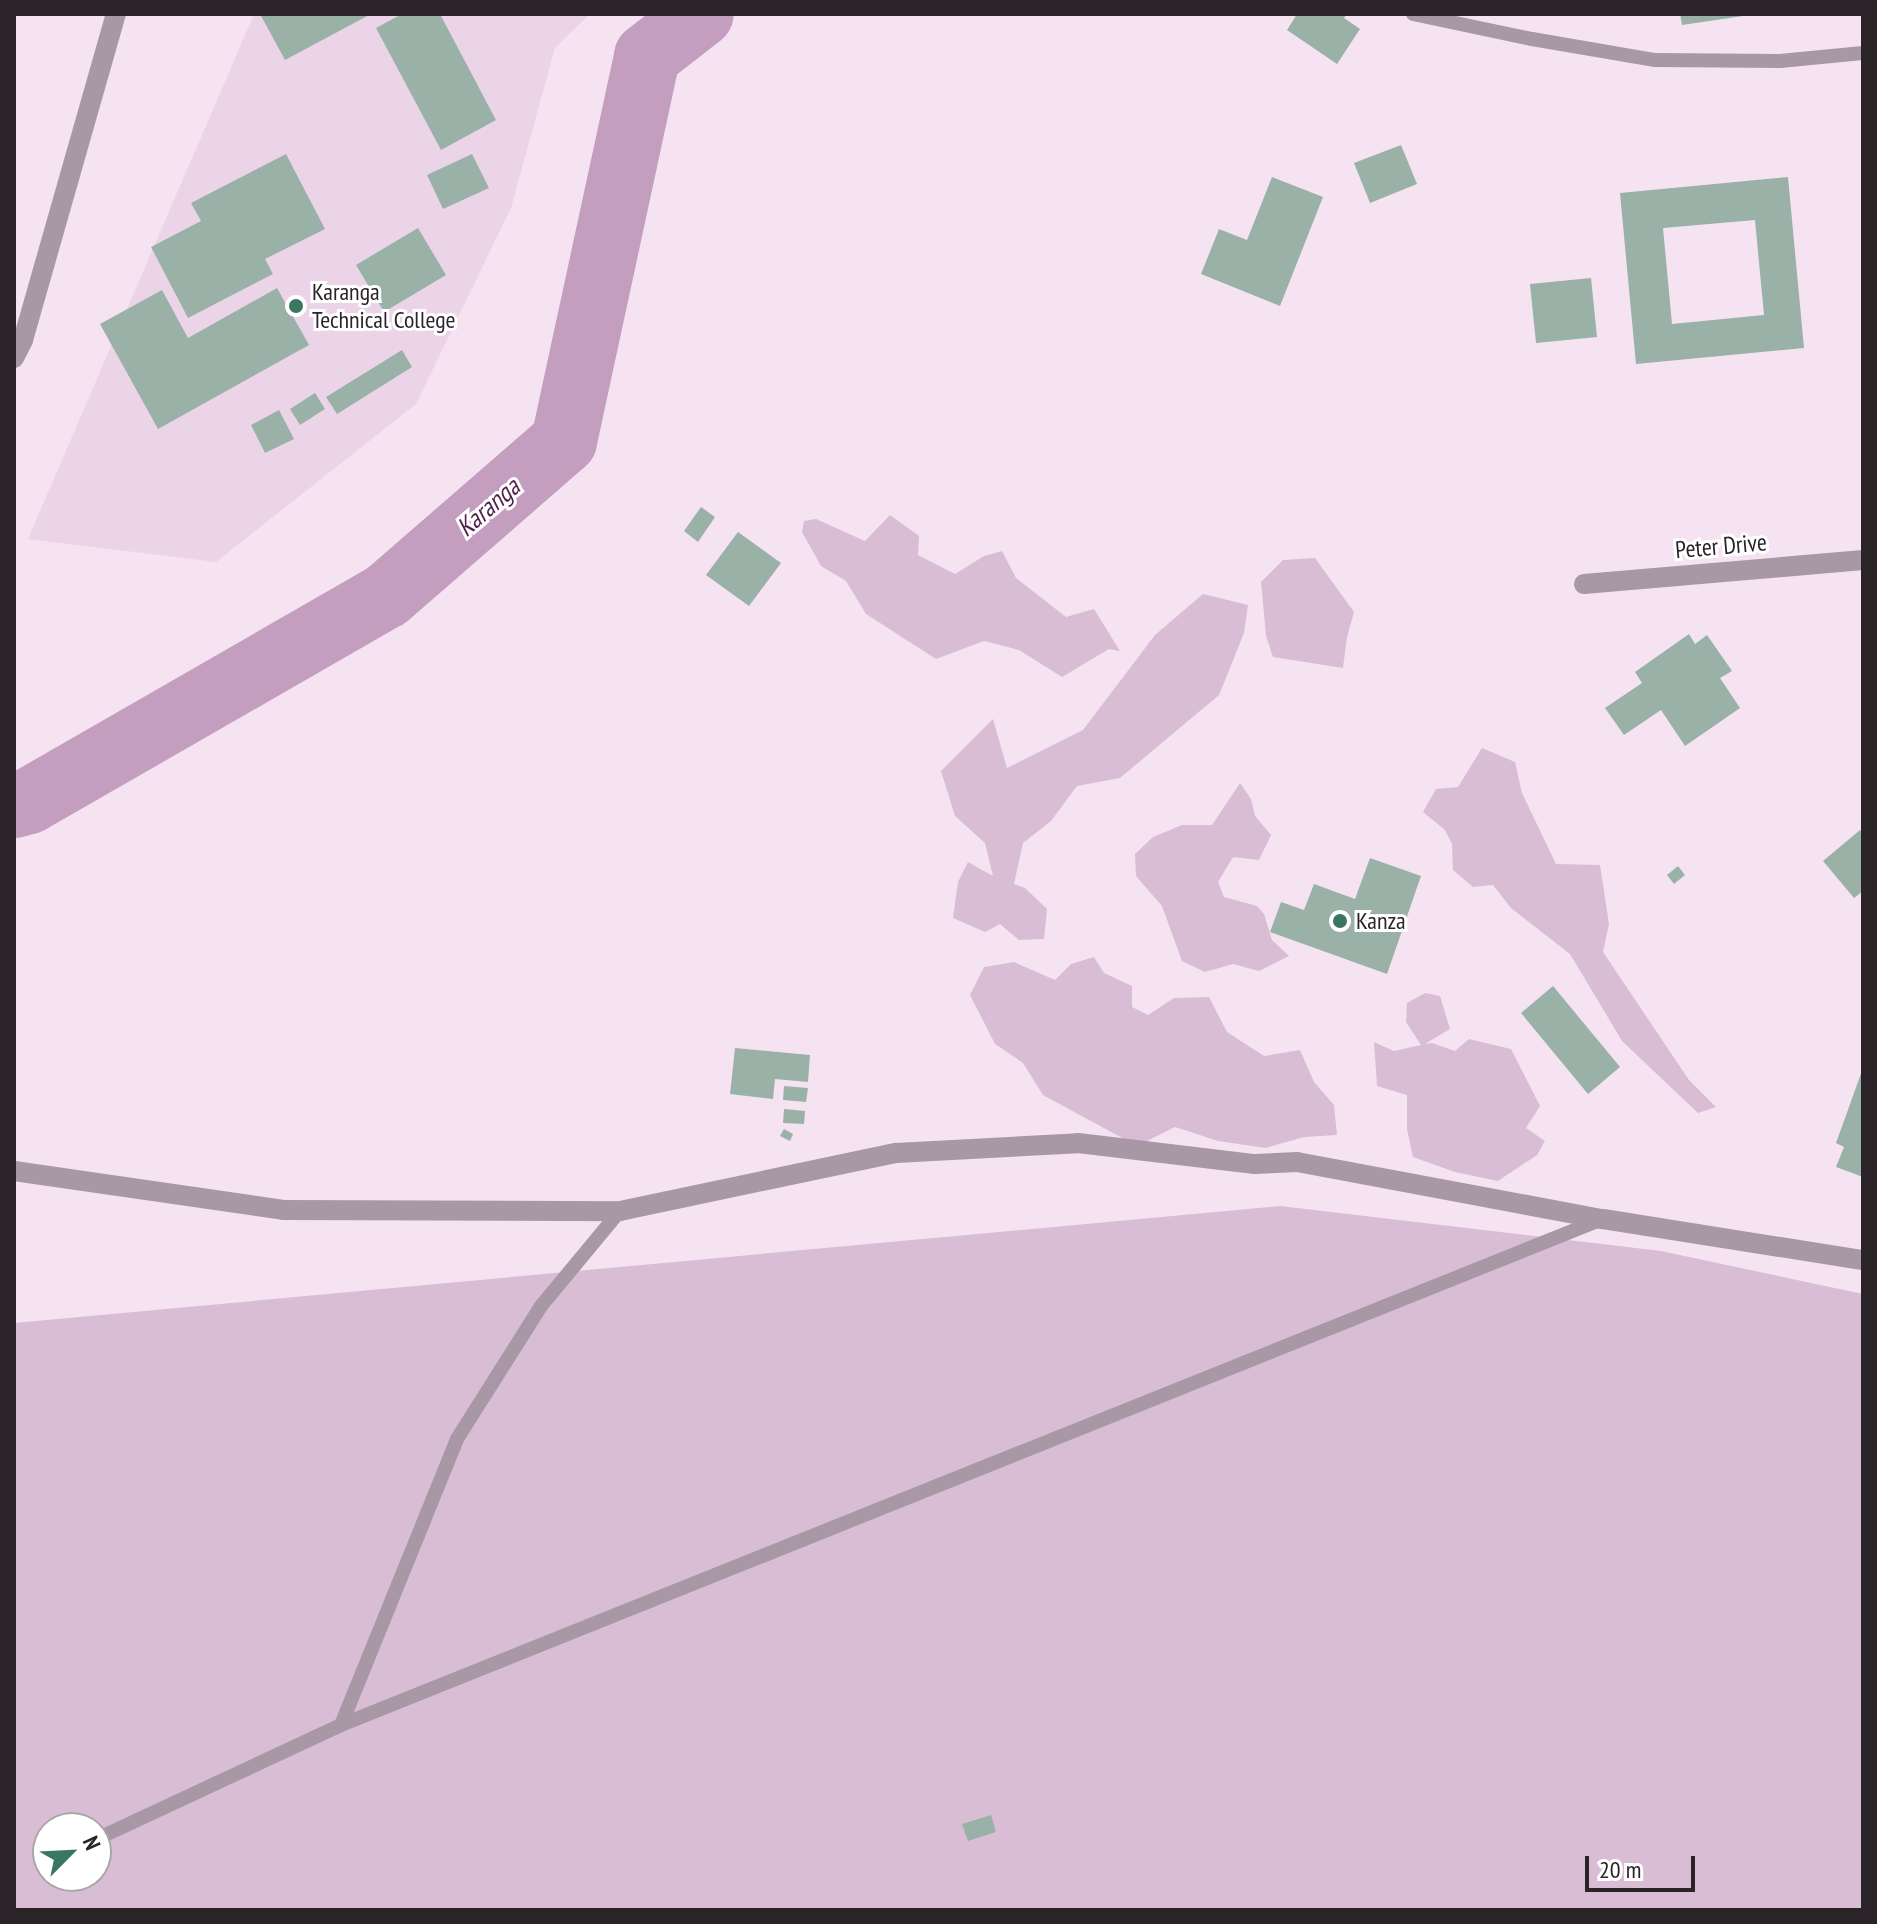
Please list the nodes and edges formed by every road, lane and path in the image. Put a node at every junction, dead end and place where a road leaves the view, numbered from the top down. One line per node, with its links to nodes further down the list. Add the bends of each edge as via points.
1 (116, 14): 4 (street)
2 (1413, 14): 3 (lane, via 1655,60 1780,61)
3 (1863, 53)
4 (14, 358)
5 (1863, 560): 6 (street, Peter Drive)
6 (1584, 584)
7 (14, 1171): 8 (street, via 283,1210)
8 (620, 1211): 9 (street, via 896,1153 1078,1143 1255,1164 1297,1162); 11 (lane, via 541,1306 457,1439)
9 (1603, 1219): 10 (street); 11 (lane)
10 (1863, 1260)
11 (341, 1725): 12 (lane)
12 (112, 1832)

